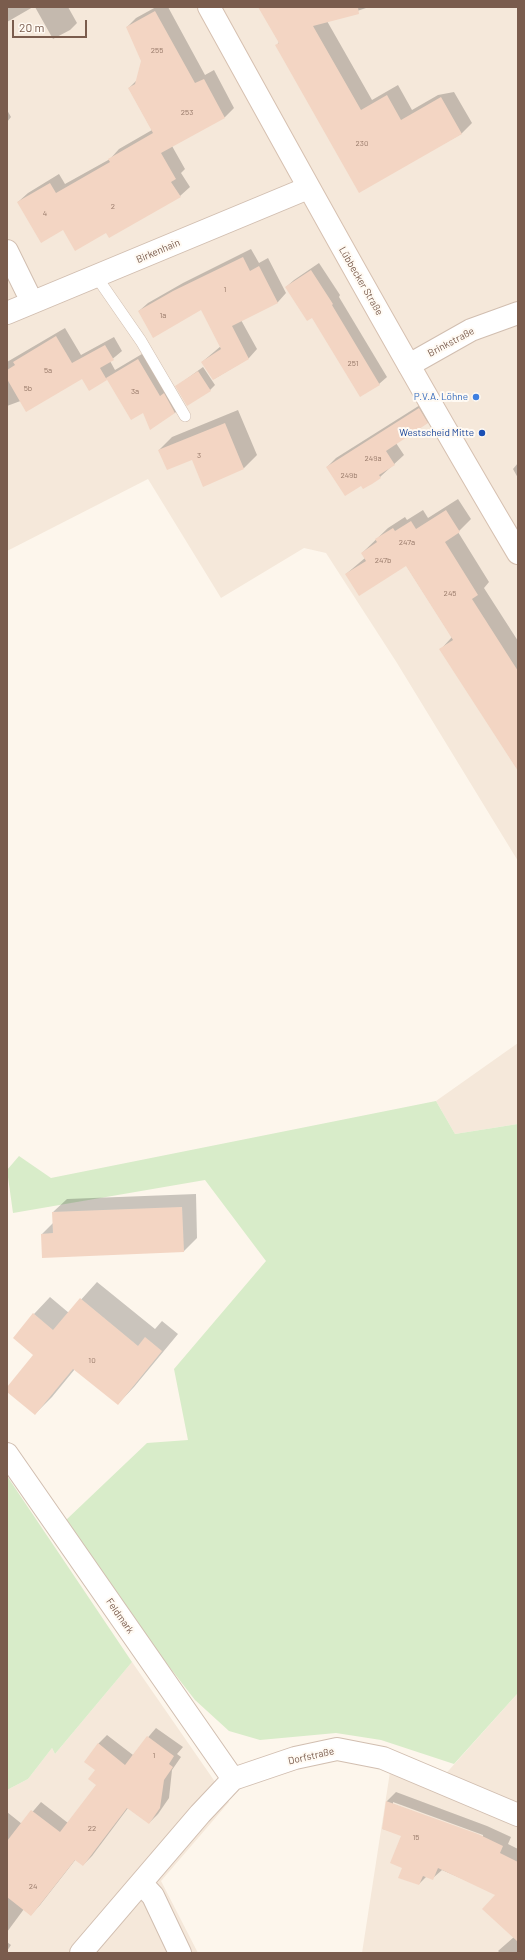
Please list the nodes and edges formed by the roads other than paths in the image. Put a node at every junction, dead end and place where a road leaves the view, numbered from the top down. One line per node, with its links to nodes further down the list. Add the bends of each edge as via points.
1 (209, 7): 2 (street, Lübbecker Straße)
2 (308, 188): 4 (street, Birkenhain); 8 (street, Lübbecker Straße)
3 (7, 251): 5 (street)
4 (96, 276): 5 (street, Birkenhain); 9 (lane, via 141,341)
5 (32, 302): 6 (street, Birkenhain)
6 (7, 313)
7 (518, 314): 8 (street, Brinkstraße, via 471,330)
8 (409, 365): 10 (street, Lübbecker Straße)
9 (185, 416)
10 (518, 553)
11 (7, 1454): 12 (street, Feldmark)
12 (233, 1779): 13 (street, Dorfstraße, via 295,1758 337,1749 382,1758); 14 (street, Dorfstraße)
13 (518, 1815)
14 (141, 1883): 15 (street, Dorfstraße); 16 (street, via 153,1896)
15 (81, 1953)
16 (180, 1953)

